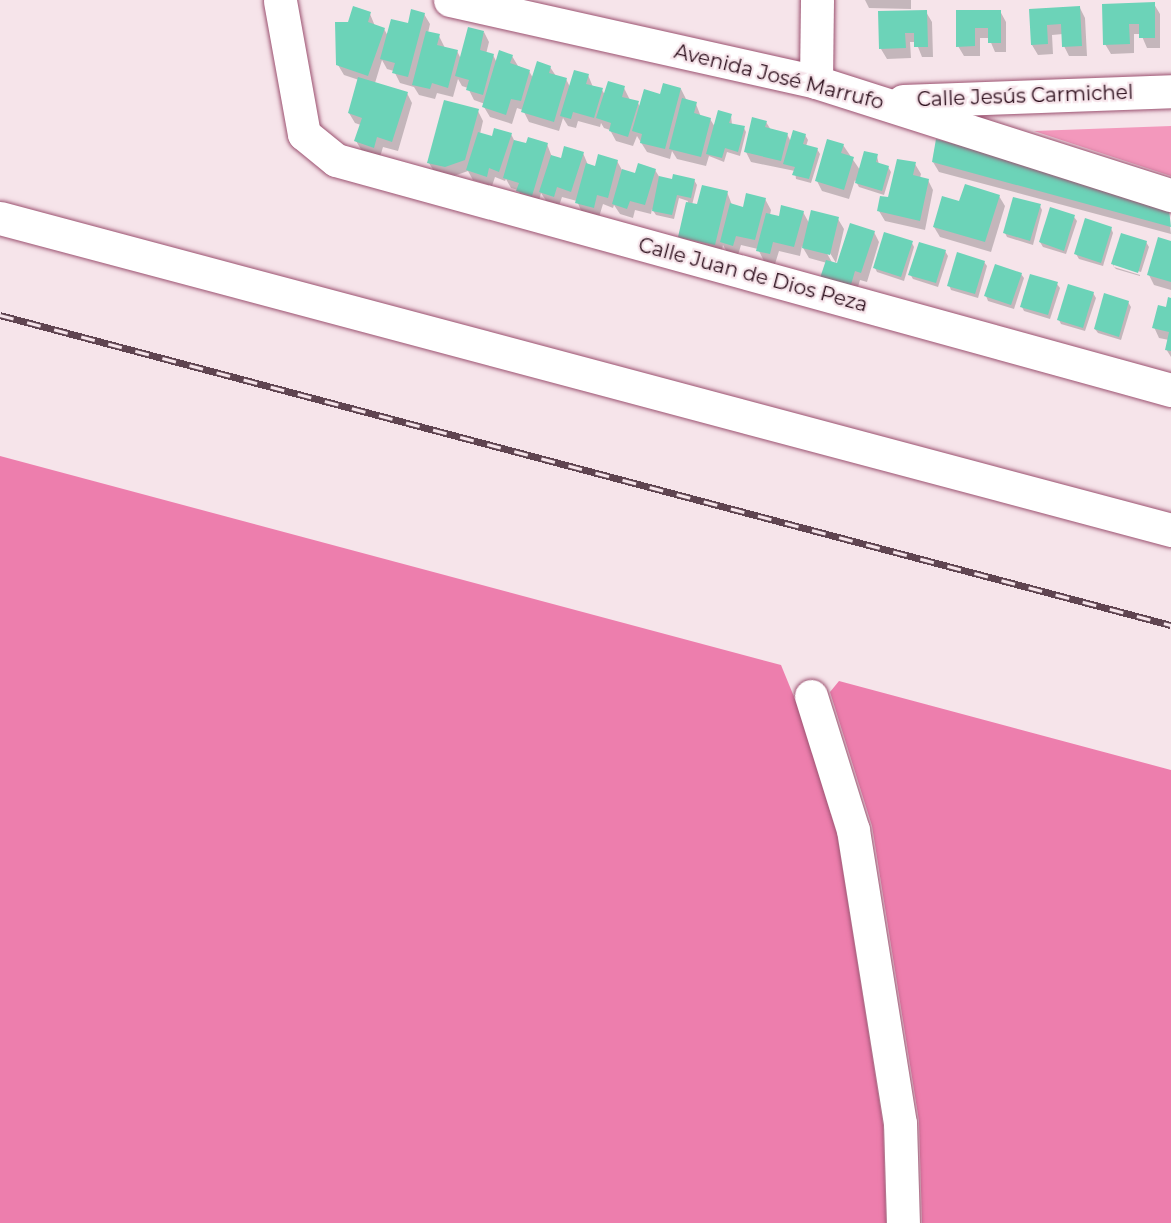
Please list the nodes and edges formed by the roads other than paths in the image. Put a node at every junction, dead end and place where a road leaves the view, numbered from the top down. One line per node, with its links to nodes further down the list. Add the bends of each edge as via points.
1 (269, 0): 2 (street)
2 (280, 0): 10 (street, Calle Juan de Dios Peza, via 304,134 336,160)
3 (450, 0): 5 (street, Avenida José Marrufo)
4 (818, 0): 5 (street)
5 (816, 82): 7 (street, Avenida José Marrufo)
6 (1171, 91): 7 (street, Calle Jesús Carmichel)
7 (879, 101): 8 (street, Avenida José Marrufo)
8 (1171, 195)
9 (0, 218): 11 (street)
10 (1171, 390)
11 (1171, 530)
12 (812, 696): 13 (street, via 853,830 900,1124)
13 (903, 1223)

